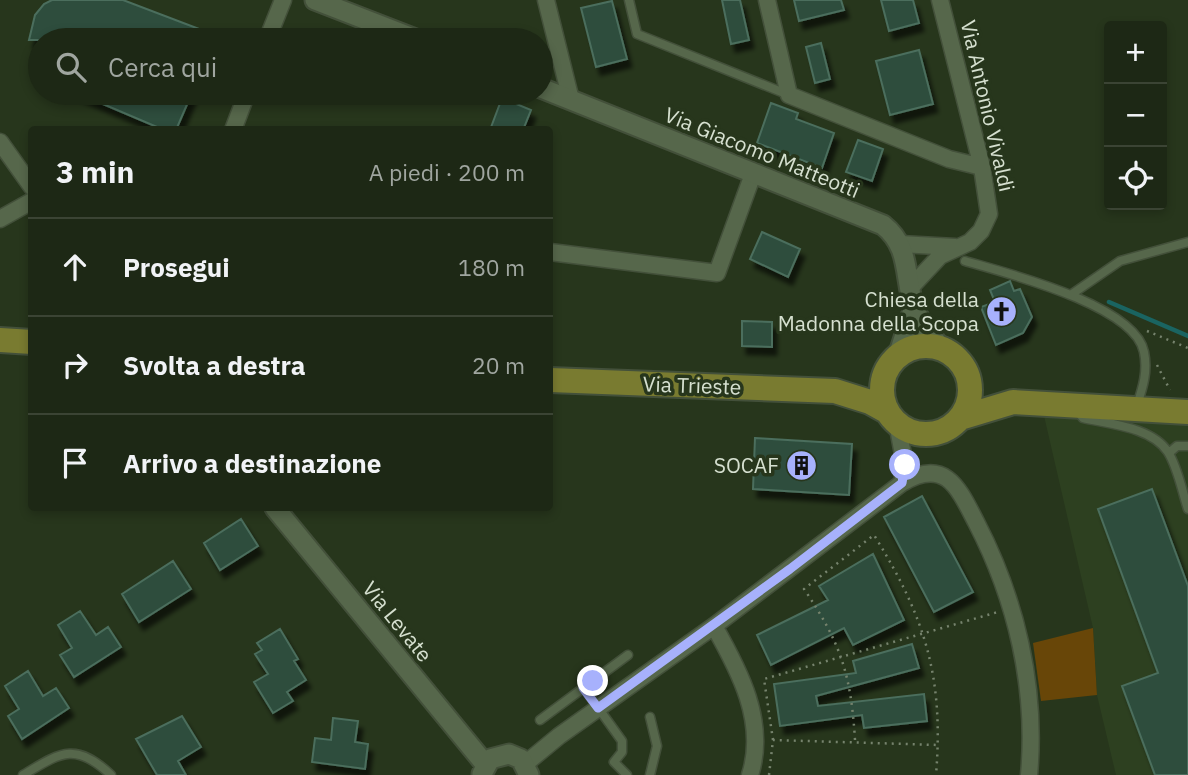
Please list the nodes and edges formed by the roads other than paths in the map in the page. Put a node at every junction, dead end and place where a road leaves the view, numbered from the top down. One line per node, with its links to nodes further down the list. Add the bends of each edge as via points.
1 (283, 0): 7 (street)
2 (316, 0): 8 (street)
3 (546, 0): 11 (street)
4 (629, 0): 10 (lane, via 637,34)
5 (768, 0): 10 (street)
6 (940, 0): 15 (street, Via Antonio Vivaldi)
7 (272, 28)
8 (387, 28)
9 (553, 93): 11 (street, Via Giacomo Matteotti)
10 (789, 94): 15 (street, via 950,159)
11 (571, 100): 16 (street, Via Giacomo Matteotti)
12 (242, 105): 13 (street)
13 (235, 126)
14 (0, 142): 17 (street)
15 (982, 167): 23 (street, Via Antonio Vivaldi, via 989,215 981,232)
16 (754, 174): 21 (street, Via Giacomo Matteotti, via 883,225); 22 (street, via 717,273)
17 (28, 181)
18 (28, 203): 19 (street)
19 (0, 219)
20 (1188, 242): 25 (lane, via 1121,261)
21 (900, 244): 23 (street); 24 (street)
22 (553, 252)
23 (960, 254): 24 (street, Via Antonio Vivaldi, via 940,256); 25 (lane)
24 (911, 287): 26 (street)
25 (1072, 294): 36 (lane, via 1118,318 1144,349 1146,377)
26 (914, 307): 29 (street); 30 (street)
27 (0, 340): 28 (main road)
28 (28, 342)
29 (942, 349): 30 (main road, via 922,347); 31 (main road, via 957,359)
30 (894, 361): 33 (main road); 38 (main road, via 882,389)
31 (967, 375): 34 (main road); 39 (main road, via 969,397)
32 (553, 380): 33 (main road, Via Trieste)
33 (835, 391): 38 (main road, via 870,402)
34 (1013, 402): 35 (main road); 39 (main road)
35 (1073, 405): 36 (main road); 41 (lane, via 1083,418 1144,434)
36 (1136, 408): 37 (main road)
37 (1188, 412)
38 (892, 418): 39 (main road, via 912,432 930,434 947,429); 42 (street, via 904,456)
39 (960, 418)
40 (1188, 446): 41 (lane, via 1177,446)
41 (1169, 453): 43 (lane)
42 (902, 483): 45 (street); 58 (street, via 918,473 932,472 954,484 994,557 1022,649 1029,694)
43 (1188, 509)
44 (277, 511): 51 (street, Via Levate)
45 (714, 626): 48 (street); 57 (street, via 747,691 754,740)
46 (628, 655): 47 (lane)
47 (583, 688): 48 (lane); 50 (lane)
48 (598, 708): 52 (street); 55 (lane, via 622,741 622,752 614,762)
49 (650, 717): 56 (lane, via 657,747)
50 (540, 720)
51 (483, 770): 52 (street, via 502,753 515,755)
52 (527, 770)
53 (23, 775): 54 (lane, via 57,755 75,752 96,761)
54 (111, 775)
55 (627, 775)
56 (650, 775)
57 (750, 775)
58 (1030, 775)

